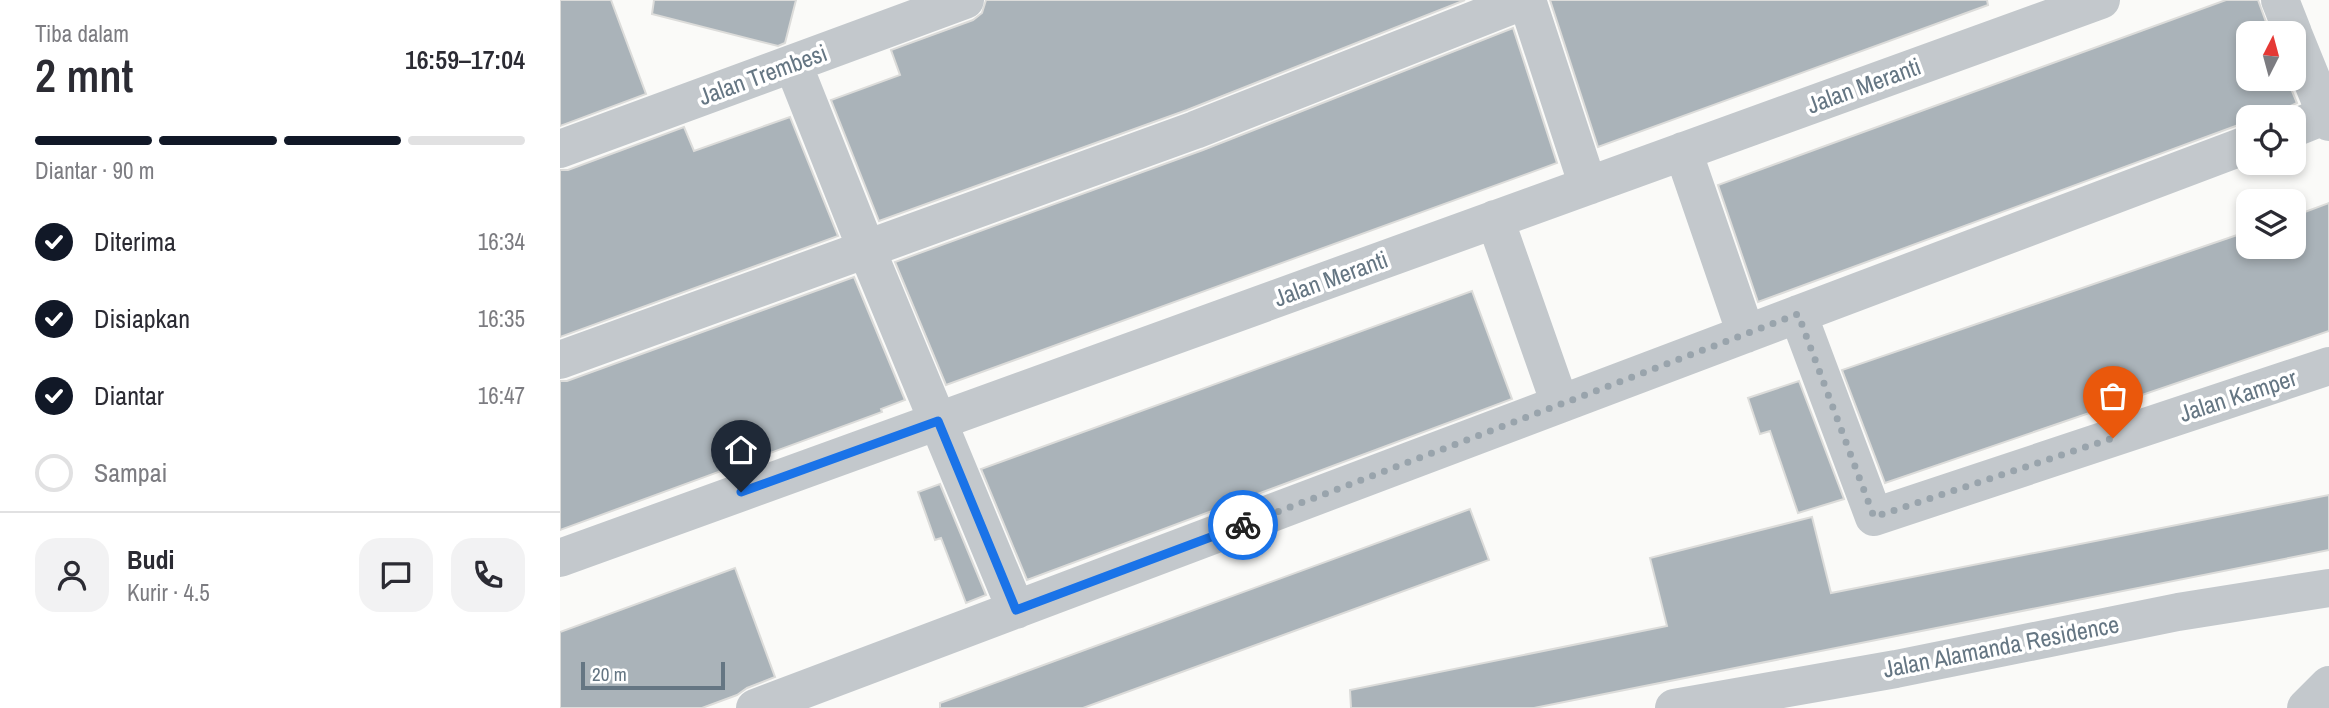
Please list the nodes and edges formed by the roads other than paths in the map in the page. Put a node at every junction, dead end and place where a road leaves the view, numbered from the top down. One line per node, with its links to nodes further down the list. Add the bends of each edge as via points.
1 (965, 0): 6 (street, Jalan Trembesi)
2 (1526, 0): 12 (street); 14 (street, via 1195,130)
3 (2101, 0): 11 (street, Jalan Meranti)
4 (2280, 0): 5 (street)
5 (2288, 21)
6 (793, 64): 9 (street, Jalan Trembesi); 14 (street)
7 (2306, 74): 8 (street)
8 (2320, 120)
9 (560, 149)
10 (2236, 149): 15 (street)
11 (1683, 151): 12 (street, Jalan Meranti); 16 (street)
12 (1588, 186): 13 (street, Jalan Meranti)
13 (1495, 219): 19 (street); 20 (street, Jalan Meranti)
14 (866, 248): 17 (street); 20 (street)
15 (1798, 314): 16 (street); 18 (street, Jalan Kamper, via 1874,517)
16 (1746, 334): 19 (street)
17 (560, 360)
18 (2329, 366)
19 (1560, 404): 23 (street)
20 (938, 421): 21 (street, Jalan Meranti); 23 (street)
21 (560, 558)
22 (2329, 588): 27 (street, Jalan Alamanda Residence, via 2178,612)
23 (1016, 610): 25 (street)
24 (2329, 685): 28 (street)
25 (819, 697): 26 (street)
26 (755, 708)
27 (1674, 708)
28 (2306, 708)

